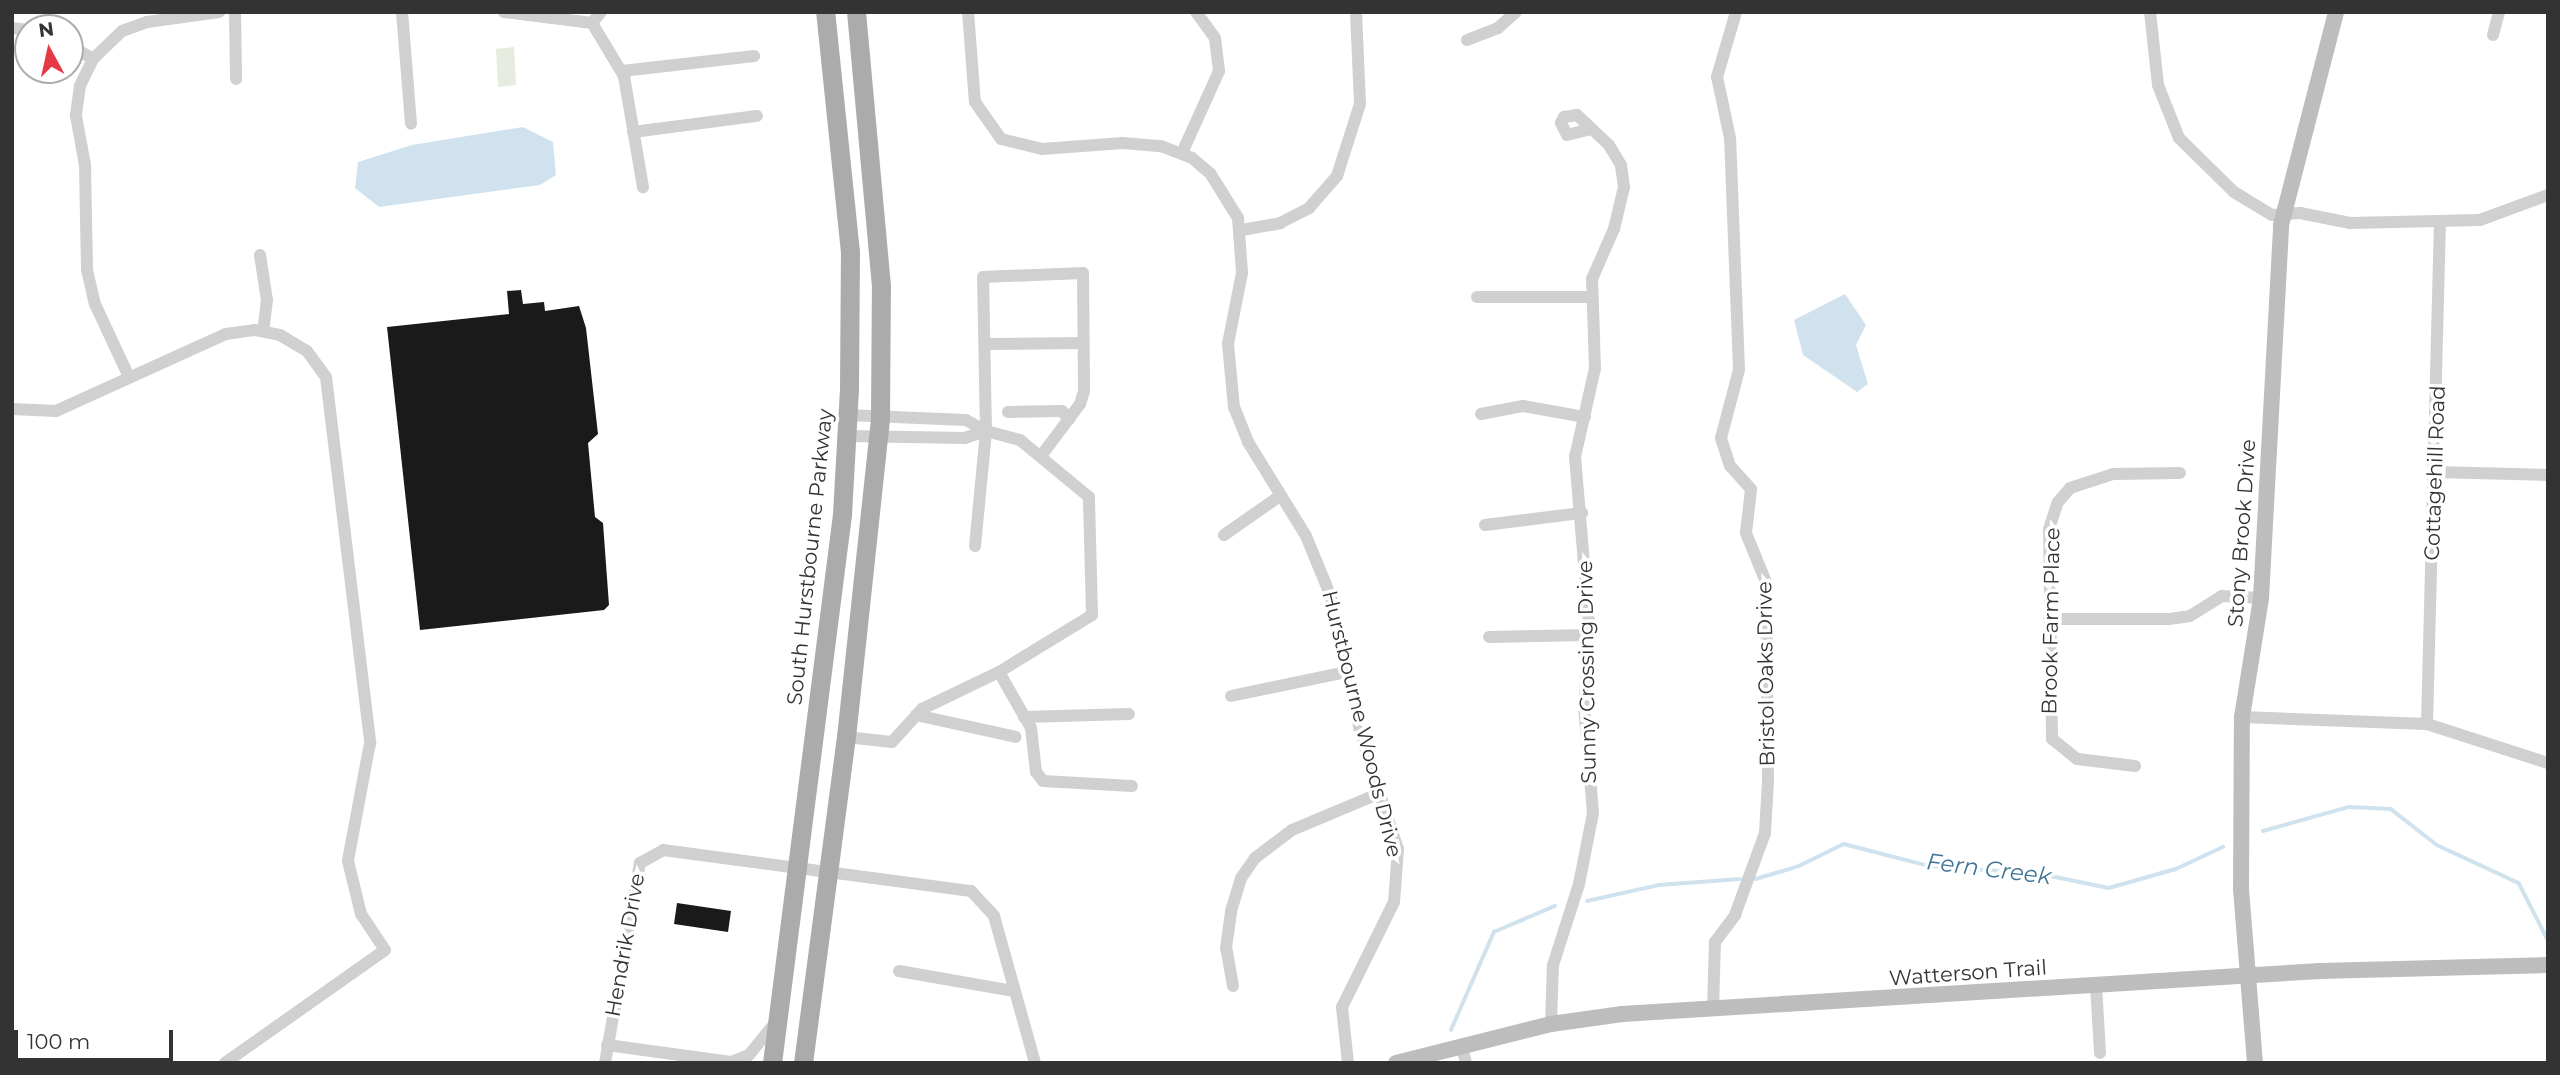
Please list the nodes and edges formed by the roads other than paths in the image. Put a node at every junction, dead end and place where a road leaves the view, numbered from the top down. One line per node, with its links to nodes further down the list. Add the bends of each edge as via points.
1 (219, 12): 22 (street, via 147,22 122,31)
2 (235, 12): 24 (street)
3 (402, 12): 26 (street)
4 (504, 12): 16 (street)
5 (601, 12): 17 (street)
6 (825, 12): 45 (main road, South Hurstbourne Parkway, via 850,252)
7 (856, 12): 47 (main road, via 881,286)
8 (968, 12): 29 (street, Hurstbourne Woods Drive, via 975,102 1002,139 1042,149 1140,142)
9 (1196, 12): 29 (street, via 1215,38 1219,71)
10 (1356, 12): 34 (street, via 1361,94 1341,167 1309,208 1280,223)
11 (1516, 12): 19 (street, via 1497,28)
12 (1737, 12): 87 (street, Bristol Oaks Drive, via 1717,77 1730,138 1738,370 1721,438 1730,466 1751,489 1745,533 1766,583 1768,781 1765,833 1735,915 1715,942)
13 (2150, 12): 32 (street, via 2158,85 2179,138 2243,198 2272,215)
14 (2336, 12): 32 (main road, Stony Brook Drive)
15 (2499, 12): 18 (street)
16 (559, 16): 17 (street)
17 (592, 23): 23 (street)
18 (2493, 34)
19 (1467, 40)
20 (84, 54): 22 (street)
21 (754, 56): 23 (street)
22 (93, 59): 41 (street, via 80,86 76,116 85,165 87,270 95,303)
23 (622, 71): 28 (street)
24 (236, 79)
25 (757, 116): 28 (street)
26 (411, 124)
27 (1587, 130): 37 (street, Sunny Crossing Drive, via 1617,157 1624,187)
28 (633, 131): 30 (street)
29 (1182, 153): 34 (street, Hurstbourne Woods Drive, via 1224,190)
30 (643, 187)
31 (2548, 195): 33 (street, via 2497,217)
32 (2285, 214): 33 (street, via 2350,223); 61 (main road, Stony Brook Drive)
33 (2440, 222): 53 (street, Cottagehill Road)
34 (1242, 230): 56 (street, Hurstbourne Woods Drive, via 1242,273 1228,344 1231,394 1248,442)
35 (260, 255): 38 (street, via 267,300)
36 (1477, 297): 37 (street)
37 (1590, 297): 46 (street, Sunny Crossing Drive, via 1595,368)
38 (263, 331): 41 (street, via 226,334); 93 (street, via 307,351 326,377 331,397 370,743 348,861 361,914 385,950)
39 (1083, 343): 40 (street); 40 (street, via 1083,273 983,277); 48 (street, via 1084,391)
40 (985, 344): 49 (street)
41 (129, 377): 42 (street, via 57,411)
42 (12, 409)
43 (1008, 412): 48 (street, via 1062,411)
44 (1481, 414): 46 (street, via 1523,406)
45 (848, 415): 47 (street); 50 (main road, South Hurstbourne Parkway)
46 (1585, 416): 57 (street, Sunny Crossing Drive, via 1575,457)
47 (880, 417): 49 (street, via 966,420); 51 (main road)
48 (1069, 419): 52 (street)
49 (986, 431): 51 (street, via 965,438); 52 (street, via 1020,440); 60 (street)
50 (846, 436): 51 (street); 79 (main road, South Hurstbourne Parkway, via 842,514)
51 (877, 437): 73 (main road)
52 (1041, 456): 65 (street, via 1089,497 1092,615)
53 (2435, 472): 55 (street); 72 (street, Cottagehill Road)
54 (2180, 474): 62 (street, Brook Farm Place, via 2113,474 2064,495 2049,529)
55 (2548, 475)
56 (1280, 496): 59 (street); 66 (street, Hurstbourne Woods Drive, via 1321,570)
57 (1582, 513): 58 (street); 63 (street, Sunny Crossing Drive)
58 (1485, 525)
59 (1224, 535)
60 (975, 546)
61 (2261, 598): 62 (street, via 2222,596 2190,615 2169,619); 71 (main road, Stony Brook Drive)
62 (2049, 619): 76 (street, Brook Farm Place, via 2052,738 2077,758)
63 (1590, 635): 64 (street); 89 (street, Sunny Crossing Drive, via 1584,705 1593,813 1579,884 1553,965)
64 (1489, 637)
65 (999, 672): 69 (street); 70 (street)
66 (1346, 672): 67 (street); 78 (street, Hurstbourne Woods Drive)
67 (1231, 696)
68 (1129, 714): 70 (street)
69 (916, 715): 73 (street, via 892,741); 74 (street)
70 (1024, 717): 77 (street, via 1035,741 1036,772 1043,781)
71 (2242, 717): 72 (street); 83 (main road, Stony Brook Drive, via 2241,890)
72 (2427, 724): 75 (street)
73 (846, 737): 80 (main road)
74 (1016, 737)
75 (2548, 763)
76 (2135, 766)
77 (1132, 786)
78 (1380, 793): 85 (street, via 1292,830 1255,858 1241,878 1231,911 1226,948); 98 (street, Hurstbourne Woods Drive, via 1398,849 1397,886 1384,929 1345,998 1340,1025)
79 (797, 869): 80 (street); 88 (main road, South Hurstbourne Parkway); 90 (street, Hendrik Drive, via 663,850 645,857)
80 (827, 873): 86 (street, via 971,891 994,916); 96 (main road)
81 (2548, 965): 83 (main road, Watterson Trail)
82 (899, 971): 86 (street)
83 (2251, 975): 84 (main road, Watterson Trail); 101 (main road, Stony Brook Drive)
84 (2096, 985): 87 (main road, Watterson Trail); 92 (street)
85 (1233, 986)
86 (1014, 990): 97 (street)
87 (1713, 1009): 89 (main road, Watterson Trail)
88 (778, 1015): 90 (street, via 765,1042 731,1062); 95 (main road, South Hurstbourne Parkway)
89 (1551, 1024): 91 (main road, Watterson Trail)
90 (607, 1045): 94 (street, Hendrik Drive)
91 (1462, 1046): 99 (main road, Watterson Trail); 100 (street)
92 (2101, 1052)
93 (225, 1063)
94 (605, 1063)
95 (772, 1063)
96 (803, 1063)
97 (1035, 1063)
98 (1348, 1063)
99 (1396, 1063)
100 (1466, 1063)
101 (2255, 1063)

